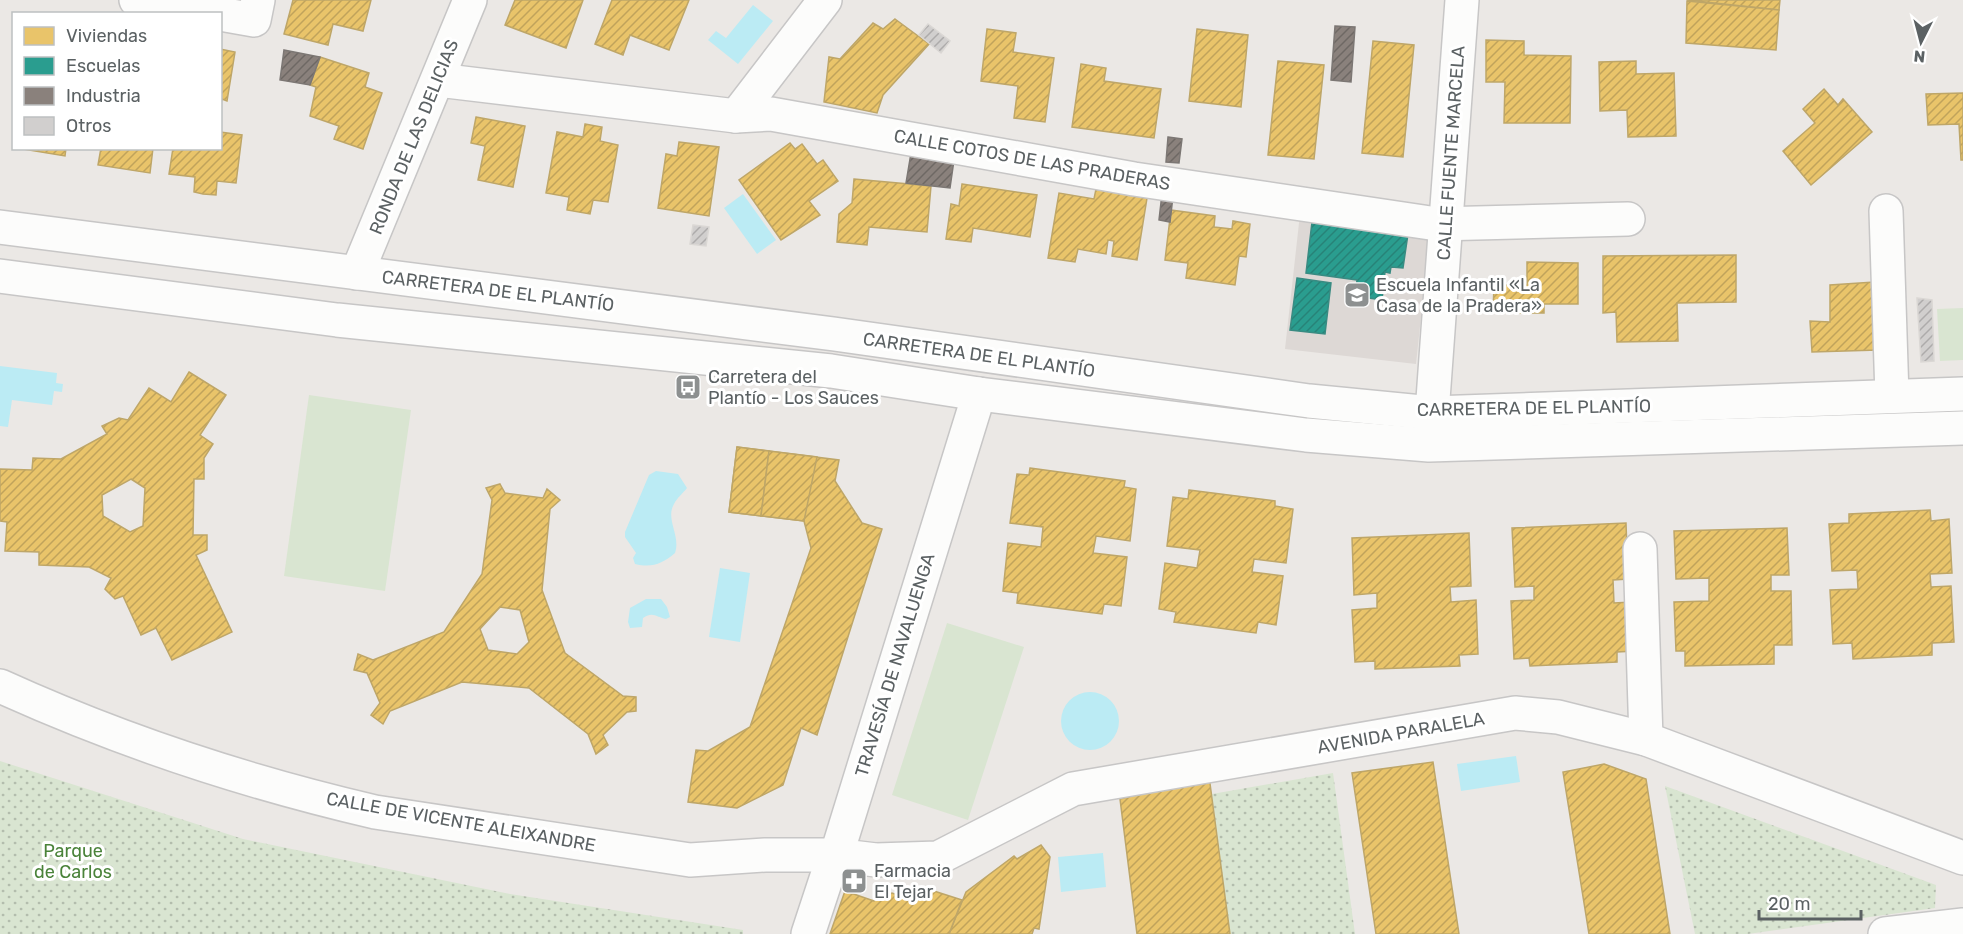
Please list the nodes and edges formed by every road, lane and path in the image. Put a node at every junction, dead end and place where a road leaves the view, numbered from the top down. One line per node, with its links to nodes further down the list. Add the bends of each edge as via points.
1 (136, 0): 6 (street)
2 (470, 0): 8 (street, RONDA DE LAS DELICIAS)
3 (825, 0): 9 (street)
4 (1462, 0): 12 (street, CALLE FUENTE MARCELA)
5 (256, 10): 7 (street)
6 (205, 12)
7 (222, 14)
8 (438, 80): 9 (street, CALLE COTOS DE LAS PRADERAS); 14 (street, RONDA DE LAS DELICIAS)
9 (736, 116): 12 (street, CALLE COTOS DE LAS PRADERAS, via 771,114 1134,179)
10 (1886, 212): 18 (street)
11 (1628, 219): 12 (street, CALLE COTOS DE LAS PRADERAS)
12 (1446, 225): 19 (street, CALLE FUENTE MARCELA)
13 (0, 227): 14 (street, CARRETERA DE EL PLANTÍO)
14 (357, 273): 19 (street, CARRETERA DE EL PLANTÍO, via 845,335 1309,402)
15 (0, 276): 16 (street, CARRETERA DE EL PLANTÍO, via 337,321 831,371)
16 (980, 394): 20 (street, CARRETERA DE EL PLANTÍO, via 1306,435 1429,445); 24 (street, TRAVESÍA DE NAVALUENGA)
17 (1963, 394): 18 (street, CARRETERA DE EL PLANTÍO)
18 (1892, 396): 19 (street, CARRETERA DE EL PLANTÍO)
19 (1432, 413)
20 (1963, 428)
21 (1640, 549): 23 (street)
22 (0, 686): 24 (street, CALLE DE VICENTE ALEIXANDRE, via 63,715 184,760 257,783 375,812 690,860)
23 (1646, 739): 24 (street, AVENIDA PARALELA, via 1558,717 1515,713 1072,789 938,858 876,860); 25 (street, AVENIDA PARALELA)
24 (834, 855): 28 (street, TRAVESÍA DE NAVALUENGA)
25 (1963, 860)
26 (1958, 919): 27 (street)
27 (1900, 933)
28 (808, 934)

